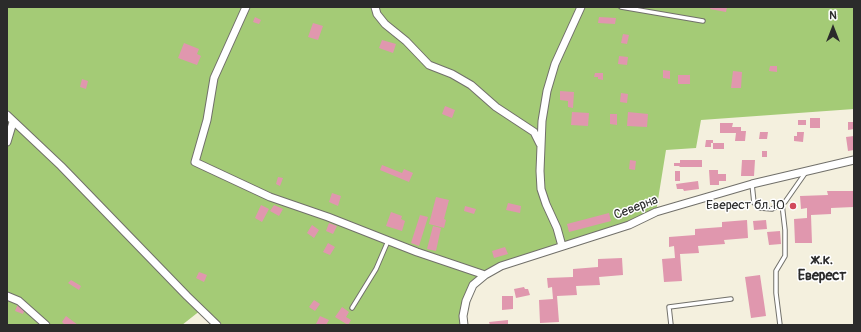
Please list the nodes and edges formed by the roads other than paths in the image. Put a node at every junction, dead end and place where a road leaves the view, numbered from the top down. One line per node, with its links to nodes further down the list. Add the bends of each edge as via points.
1 (246, 7): 14 (street, via 214,78 195,162 270,197)
2 (375, 7): 9 (street, via 384,24 406,41 429,65 471,85 496,107 534,132)
3 (581, 7): 9 (street, via 555,64 547,91)
4 (621, 7): 5 (lane)
5 (703, 21)
6 (7, 115): 7 (street)
7 (14, 122): 8 (street); 21 (street, via 61,166)
8 (7, 142)
9 (541, 146): 15 (street, via 541,189)
10 (854, 160): 11 (street, Северна)
11 (806, 172): 12 (street, Северна); 13 (lane)
12 (752, 184): 13 (lane, via 754,203 760,208 772,208); 15 (street, Северна, via 656,212 630,225)
13 (782, 204): 24 (lane, via 786,230 785,256 776,271)
14 (388, 240): 16 (street); 19 (lane, via 376,269)
15 (562, 246): 16 (street, Северна, via 501,266)
16 (485, 275): 22 (street, Северна, via 473,284 466,301)
17 (7, 296): 20 (street, via 19,301)
18 (731, 299): 23 (lane, via 669,307)
19 (352, 308)
20 (46, 325)
21 (217, 325)
22 (464, 325)
23 (671, 325)
24 (780, 325)

